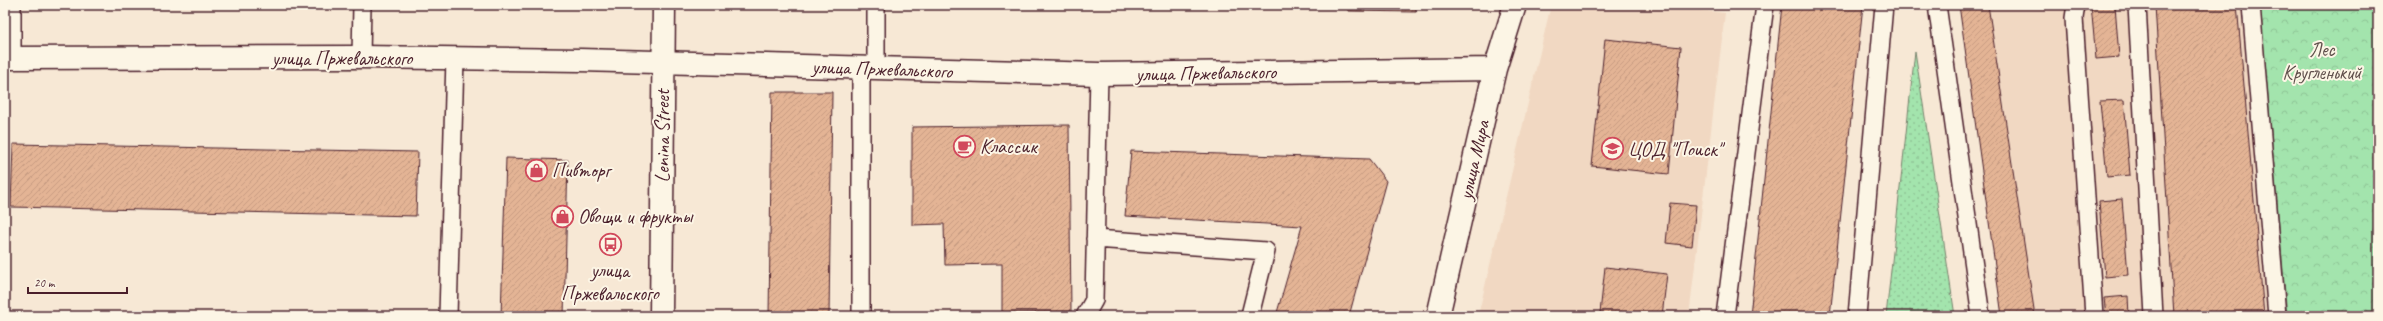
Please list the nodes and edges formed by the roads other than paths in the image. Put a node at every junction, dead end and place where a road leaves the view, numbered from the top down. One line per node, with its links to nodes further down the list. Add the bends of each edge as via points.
1 (12, 5): 13 (lane)
2 (362, 5): 12 (lane)
3 (664, 5): 15 (street, Lenina Street)
4 (876, 5): 16 (lane)
5 (1515, 5): 17 (street, улица Мира)
6 (1765, 5): 26 (lane)
7 (1884, 5): 27 (lane)
8 (1937, 5): 28 (lane)
9 (2076, 5): 29 (lane, via 2074,18)
10 (2137, 5): 30 (lane)
11 (2251, 5): 31 (lane)
12 (361, 57): 13 (street, улица Пржевальского); 14 (street, улица Пржевальского)
13 (8, 58)
14 (455, 58): 15 (street, улица Пржевальского); 21 (lane)
15 (663, 62): 16 (street, улица Пржевальского); 22 (street, Lenina Street)
16 (869, 69): 18 (street, улица Пржевальского); 23 (lane)
17 (1495, 69): 18 (street, улица Пржевальского); 25 (street, улица Мира)
18 (1099, 74): 19 (lane)
19 (1095, 239): 20 (lane, via 1266,251); 24 (lane, via 1094,300)
20 (1251, 311)
21 (448, 316)
22 (661, 316)
23 (861, 316)
24 (1085, 316)
25 (1438, 316)
26 (1725, 316)
27 (1857, 316)
28 (1981, 316)
29 (2094, 316)
30 (2154, 316)
31 (2278, 316)

